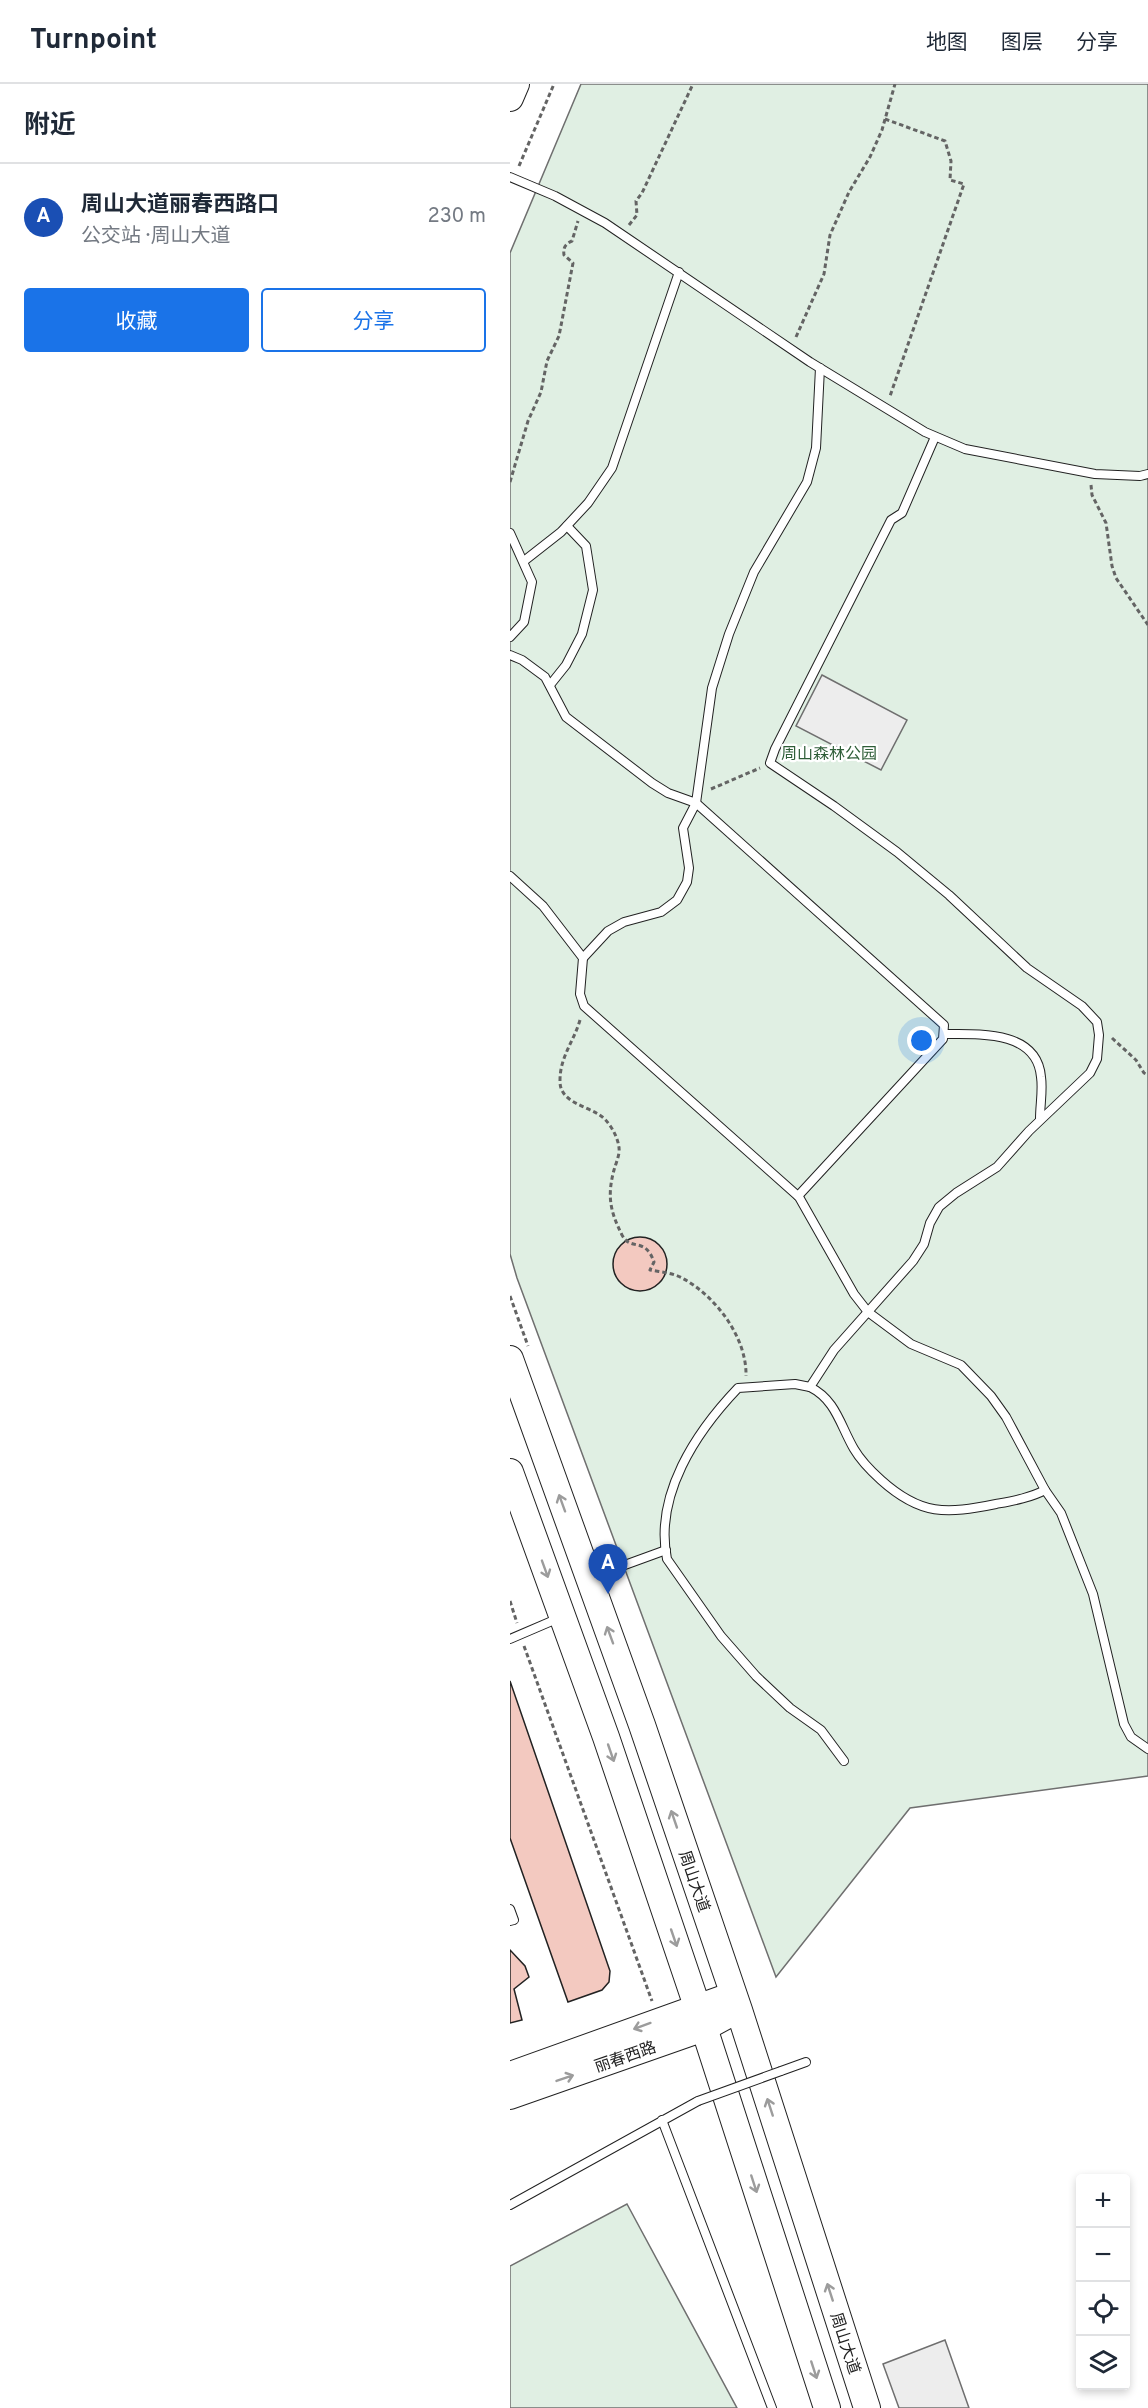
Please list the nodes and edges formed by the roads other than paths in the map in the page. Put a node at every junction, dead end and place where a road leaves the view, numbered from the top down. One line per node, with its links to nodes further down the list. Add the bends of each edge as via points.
1 (516, 84): 2 (main road)
2 (510, 98)
3 (512, 178): 4 (lane, via 582,210)
4 (679, 272): 5 (lane); 8 (lane, via 612,468)
5 (820, 368): 6 (lane); 14 (lane, via 816,448 807,482 754,572 729,634 712,688)
6 (935, 436): 7 (lane, via 965,449 1093,473); 18 (lane, via 902,513 891,520 770,763 897,852 1027,968 1082,1006 1097,1022 1097,1053 1090,1073)
7 (1148, 474)
8 (567, 526): 10 (lane); 13 (lane, via 586,546 592,590 582,634)
9 (510, 533): 10 (lane)
10 (524, 561): 11 (lane, via 532,582 524,622)
11 (510, 637)
12 (510, 655): 13 (lane, via 545,677)
13 (550, 685): 14 (lane, via 566,717 652,783)
14 (696, 803): 16 (lane, via 683,828 689,868 687,882 677,900 662,912 624,922 608,931); 17 (lane, via 944,1025)
15 (510, 876): 16 (lane, via 543,906)
16 (583, 958): 19 (lane, via 580,994 584,1006)
17 (944, 1034): 18 (lane, via 986,1034 1019,1042 1037,1059 1041,1076); 19 (lane, via 944,1039)
18 (1040, 1119): 20 (lane, via 997,1167 939,1207 919,1252)
19 (798, 1196): 20 (lane)
20 (868, 1312): 22 (lane, via 834,1350); 24 (lane, via 911,1344 961,1365 976,1378 1006,1418)
21 (510, 1359): 33 (main road, 周山大道, one-way to 21, via 642,1725)
22 (810, 1387): 24 (lane, via 824,1394 855,1452 890,1488 914,1504 950,1511 1006,1502); 25 (lane, via 795,1384 738,1388 723,1404 690,1449 676,1480 668,1512)
23 (510, 1472): 27 (main road, one-way to 27)
24 (1045, 1490): 29 (lane, via 1061,1513 1093,1594 1124,1724 1131,1737)
25 (666, 1551): 26 (lane); 30 (lane, via 721,1636 790,1708 821,1730)
26 (611, 1570)
27 (562, 1617): 28 (lane); 34 (main road, one-way to 34)
28 (510, 1639)
29 (1148, 1749)
30 (844, 1761)
31 (510, 1909): 32 (lane, via 514,1920)
32 (510, 1921)
33 (736, 2002): 34 (main road, 丽春西路); 42 (main road, 周山大道, one-way to 33)
34 (700, 2017): 36 (main road, 丽春西路, one-way to 36, via 659,2020); 37 (main road, 丽春西路, one-way to 34); 41 (main road, one-way to 41)
35 (806, 2062): 38 (lane, bridge, via 698,2101)
36 (510, 2074)
37 (510, 2097)
38 (662, 2120): 39 (lane); 40 (lane)
39 (510, 2205)
40 (772, 2408)
41 (827, 2408)
42 (867, 2408)

